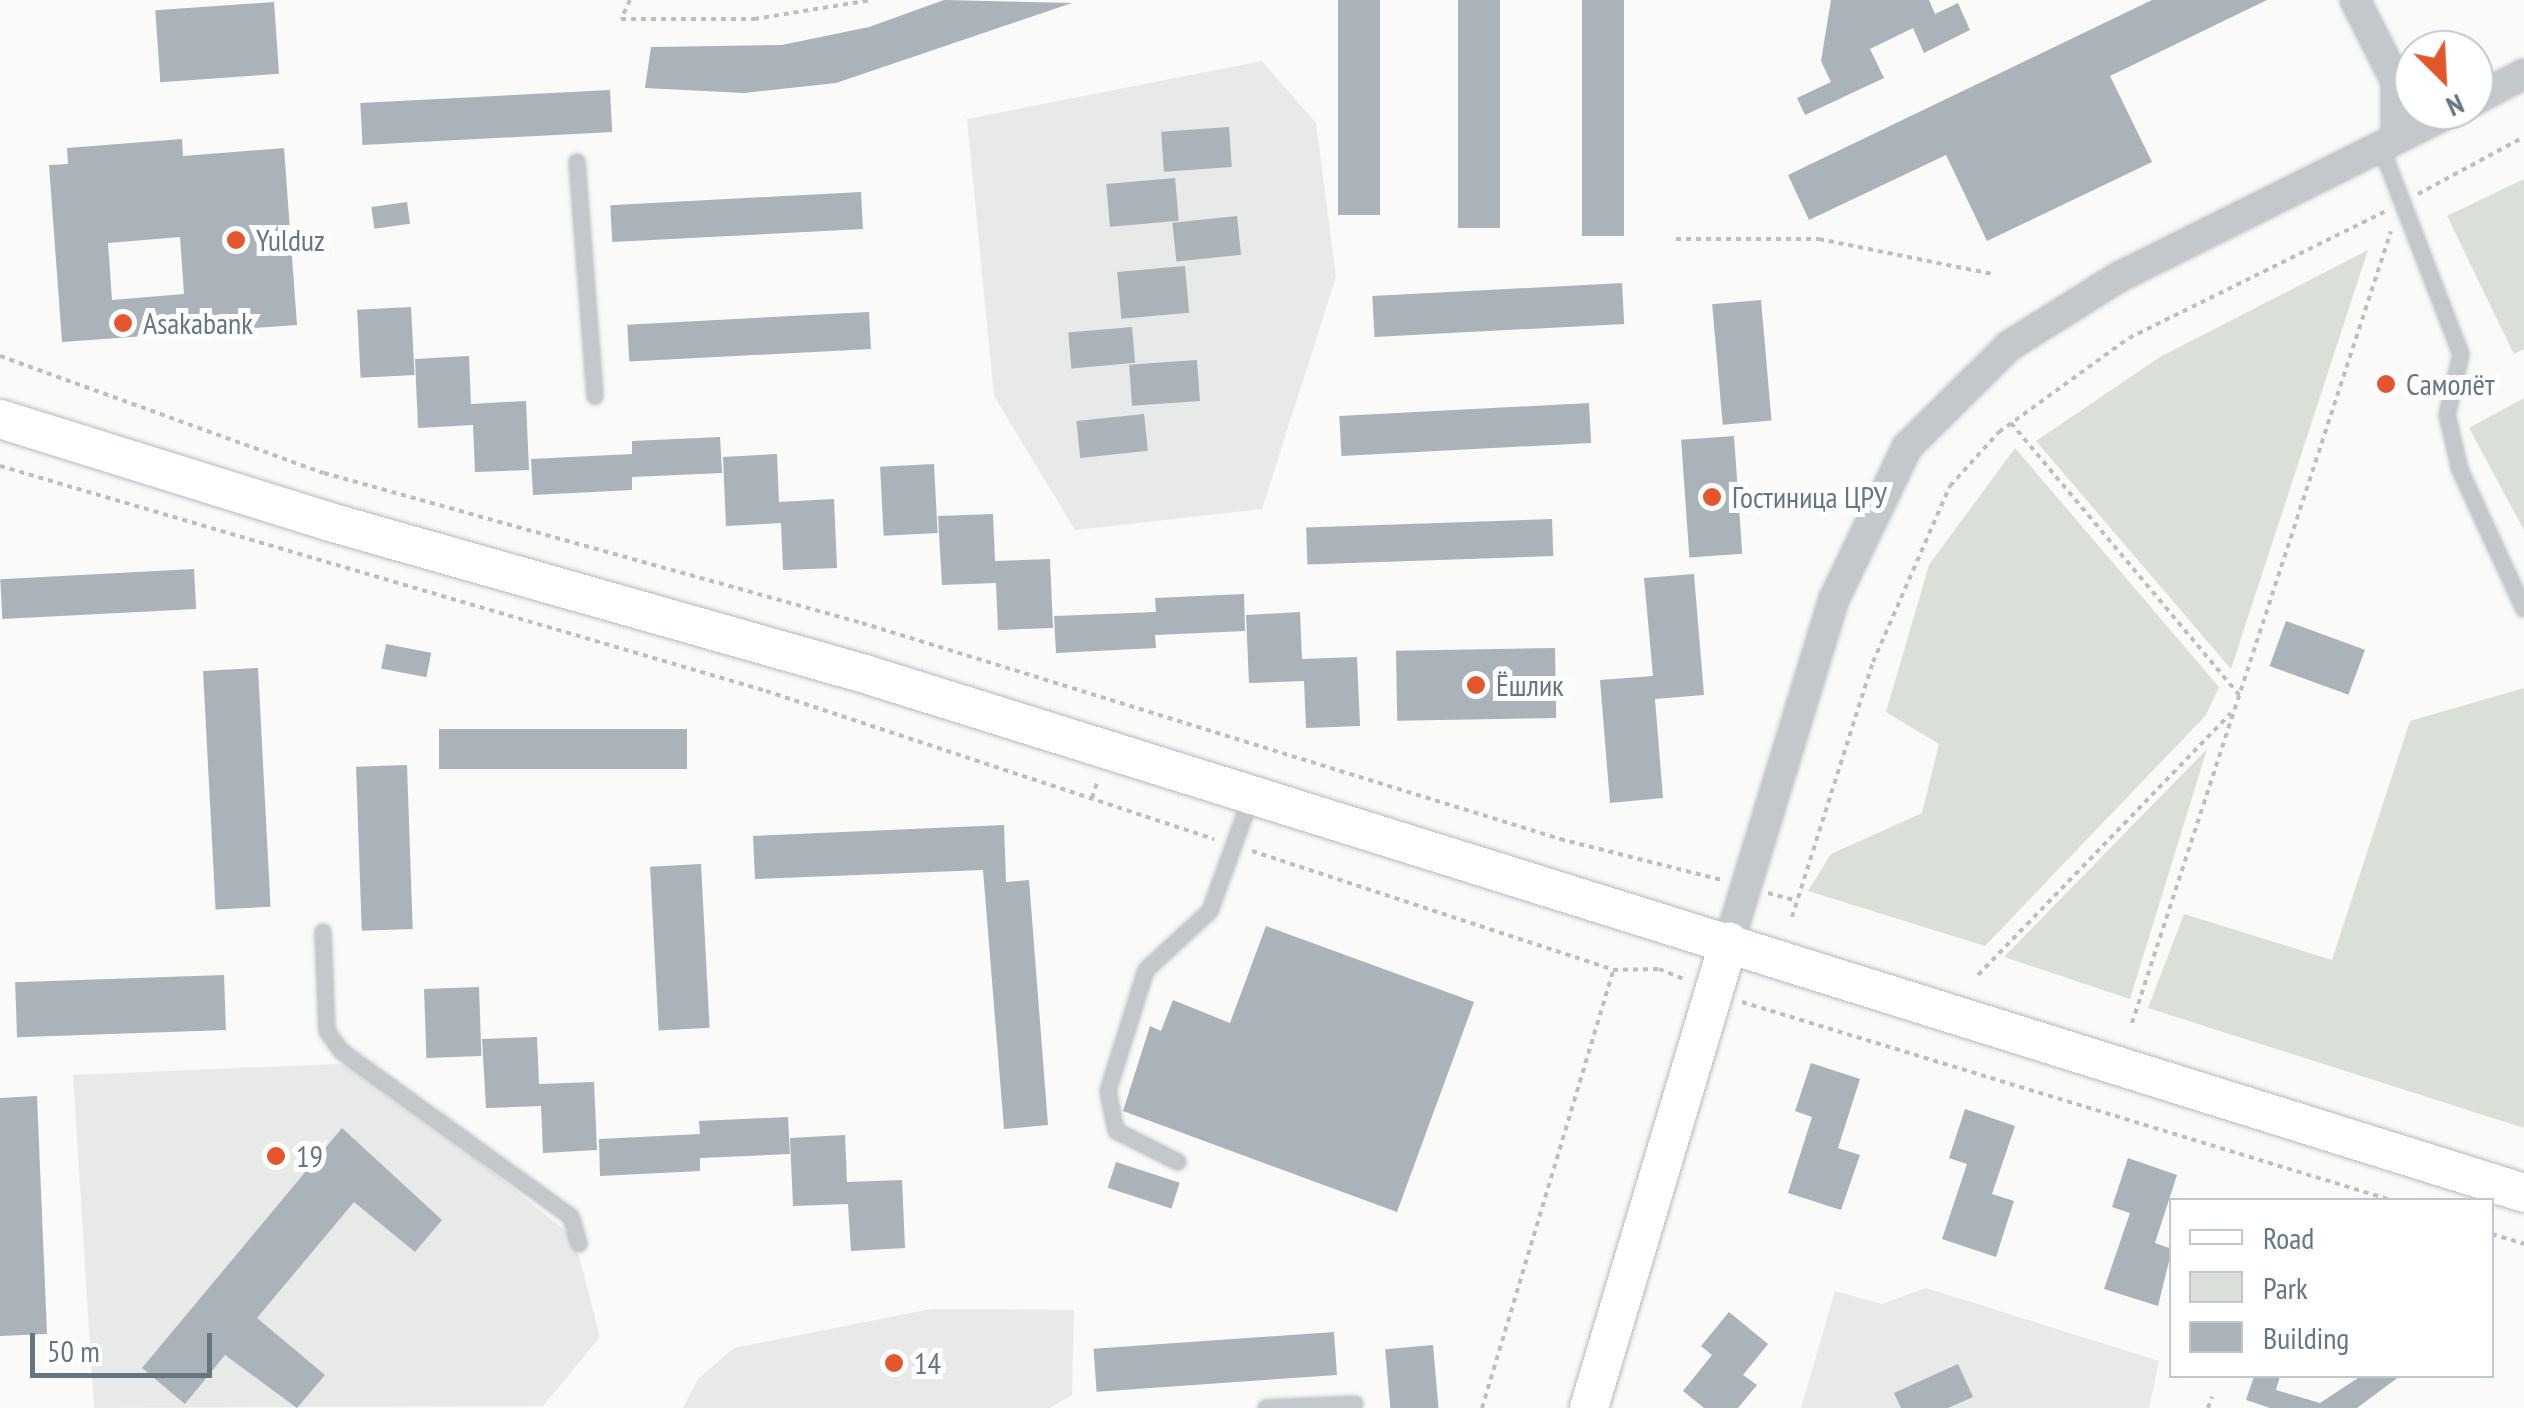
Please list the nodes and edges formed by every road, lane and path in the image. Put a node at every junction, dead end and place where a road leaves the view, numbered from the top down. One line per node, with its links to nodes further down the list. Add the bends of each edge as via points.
1 (630, 0): 2 (path, via 621,19 754,20)
2 (872, 0)
3 (2355, 0): 8 (street, via 2396,81)
4 (2524, 74): 5 (street)
5 (2494, 90)
6 (2415, 130): 8 (street)
7 (2524, 136): 10 (path)
8 (2389, 143): 10 (lane); 32 (street, via 2119,276 2009,346 1907,448 1834,600)
9 (576, 162): 14 (lane)
10 (2401, 203): 16 (path, via 2129,338); 18 (lane, via 2460,354 2447,415 2460,470); 19 (path)
11 (1676, 240): 12 (path, via 1819,240)
12 (1993, 274)
13 (0, 356): 20 (path, via 324,473 862,623)
14 (595, 396)
15 (0, 419): 24 (street)
16 (2012, 423): 19 (path); 29 (path, via 1950,486 1873,662)
17 (0, 466): 25 (path, via 766,692)
18 (2524, 609)
19 (2239, 694): 21 (path)
20 (1123, 704): 22 (path); 27 (path, via 1560,838)
21 (2234, 710): 34 (path); 37 (path)
22 (1120, 715)
23 (1101, 769): 25 (path)
24 (1252, 794): 26 (lane); 32 (street)
25 (1092, 798): 26 (path)
26 (1237, 846): 33 (path); 38 (lane, via 1210,910 1146,970 1108,1091 1116,1131)
27 (1731, 881)
28 (1764, 892): 29 (path)
29 (1797, 901): 30 (path)
30 (1792, 917)
31 (323, 932): 42 (lane, via 327,1031 341,1051 571,1216)
32 (1729, 942): 39 (street); 48 (street)
33 (1614, 970): 35 (path, via 1658,969); 47 (path)
34 (1978, 975)
35 (1698, 984)
36 (1742, 1002): 40 (path)
37 (2132, 1023)
38 (1178, 1162)
39 (2524, 1193)
40 (2384, 1198)
41 (2494, 1235): 43 (path)
42 (579, 1244)
43 (2524, 1244)
44 (2212, 1397): 49 (path)
45 (1355, 1404): 46 (lane)
46 (1266, 1408)
47 (1482, 1408)
48 (1588, 1408)
49 (2208, 1408)

